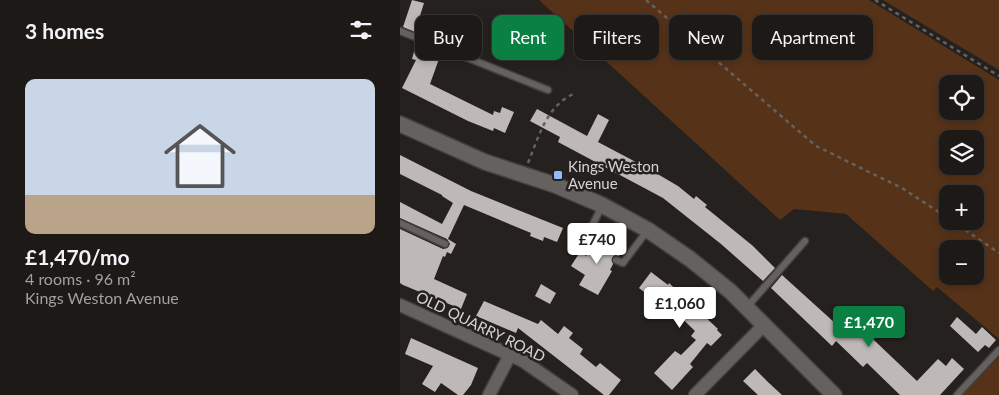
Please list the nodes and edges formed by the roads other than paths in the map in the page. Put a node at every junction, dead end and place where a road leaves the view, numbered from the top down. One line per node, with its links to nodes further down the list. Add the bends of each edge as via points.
1 (400, 31): 2 (lane)
2 (548, 90)
3 (400, 124): 4 (street, via 463,154 523,173)
4 (602, 205): 6 (street); 9 (lane, via 584,242)
5 (400, 223): 8 (lane)
6 (648, 230): 10 (lane, via 623,263); 12 (street, via 690,259)
7 (805, 241): 12 (lane)
8 (446, 244)
9 (592, 246)
10 (616, 260)
11 (400, 305): 15 (street, OLD QUARRY ROAD)
12 (747, 307): 13 (street)
13 (764, 324): 18 (street); 19 (street)
14 (999, 350): 20 (lane)
15 (510, 355): 16 (street); 17 (street, OLD QUARRY ROAD)
16 (489, 395)
17 (572, 395)
18 (695, 395)
19 (834, 395)
20 (957, 395)

